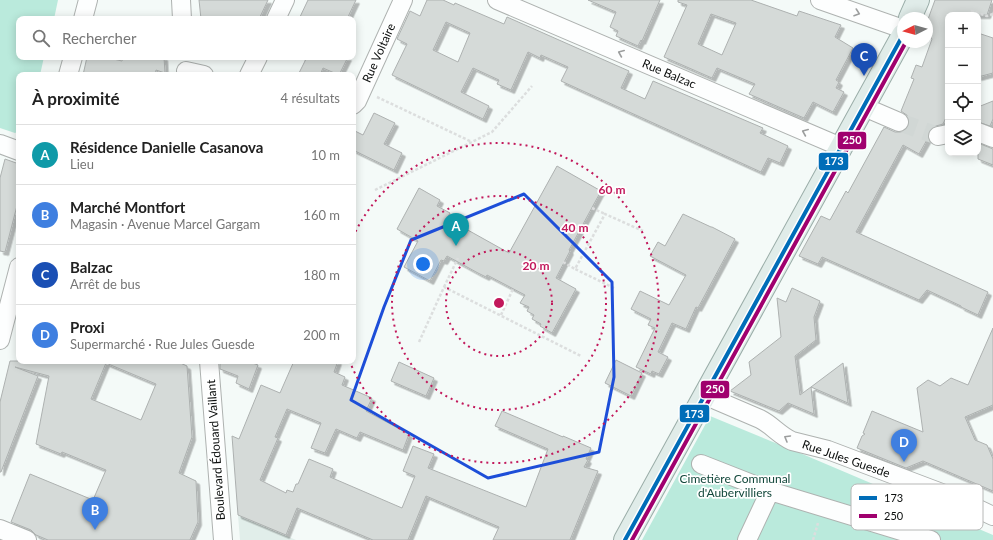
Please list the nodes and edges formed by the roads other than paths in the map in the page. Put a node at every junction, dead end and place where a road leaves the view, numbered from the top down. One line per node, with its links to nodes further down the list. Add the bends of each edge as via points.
1 (88, 0): 9 (street)
2 (181, 0): 10 (street)
3 (285, 0): 11 (street)
4 (403, 0): 20 (street, Rue Voltaire)
5 (497, 0): 26 (street, Rue Balzac, one-way to 5)
6 (820, 0): 12 (street, one-way to 12)
7 (918, 0): 8 (main road)
8 (913, 12)
9 (84, 16)
10 (182, 16)
11 (277, 16)
12 (897, 27)
13 (897, 46): 21 (main road)
14 (72, 60): 17 (street)
15 (256, 60): 19 (street)
16 (186, 68): 18 (street)
17 (69, 72)
18 (196, 72)
19 (250, 72)
20 (358, 97)
21 (864, 107): 22 (street); 26 (main road)
22 (899, 122)
23 (981, 133): 24 (street)
24 (993, 138)
25 (0, 144): 27 (street)
26 (841, 147): 32 (main road)
27 (16, 150)
28 (16, 274): 29 (street)
29 (5, 301): 30 (street)
30 (0, 340)
31 (209, 364): 43 (street, Boulevard Édouard Vaillant)
32 (704, 395): 34 (street, Rue Jules Guesde, one-way to 32, via 828,450 792,441 768,423); 44 (main road)
33 (701, 464): 35 (street)
34 (917, 484)
35 (770, 491): 38 (street); 45 (street)
36 (983, 511): 37 (street, Rue Jules Guesde, one-way to 36)
37 (993, 516)
38 (851, 519)
39 (0, 529): 42 (street)
40 (882, 530): 41 (street)
41 (894, 534): 46 (street)
42 (27, 540)
43 (223, 540)
44 (625, 540)
45 (747, 540)
46 (931, 540)

